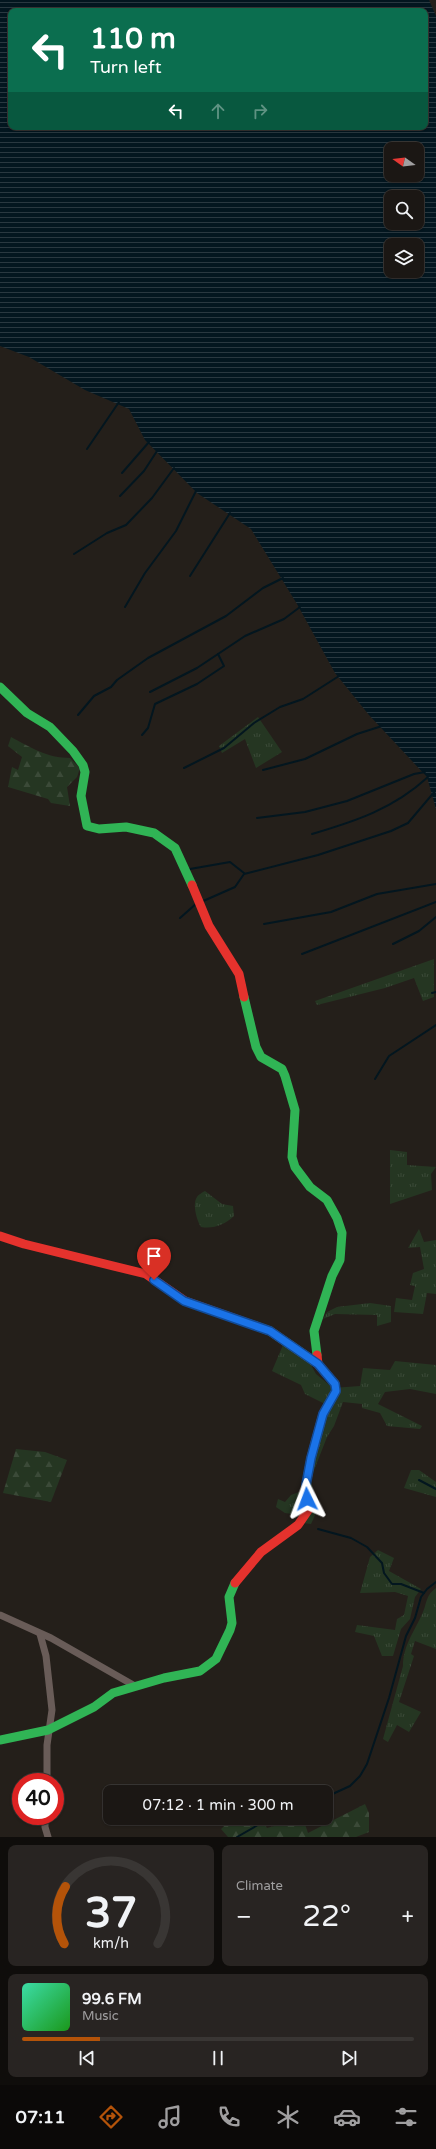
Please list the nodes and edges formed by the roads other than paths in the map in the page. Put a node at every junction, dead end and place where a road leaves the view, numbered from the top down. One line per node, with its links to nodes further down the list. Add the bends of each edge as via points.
1 (0, 687): 3 (street, via 27,713 50,727 74,751 83,765 85,772 81,796 87,826 104,830 126,827 141,829 154,833 175,848 209,926 239,974 256,1047 261,1057 282,1069 285,1076 294,1110 293,1162 310,1187 327,1200 342,1233 340,1260 332,1276 314,1331)
2 (0, 1236): 3 (street, via 146,1274 184,1301 270,1331)
3 (318, 1364): 6 (street, via 335,1384 336,1391 323,1414 311,1458 306,1485 306,1516 298,1525 260,1552 233,1585 229,1597 232,1623 216,1659 200,1670)
4 (0, 1615): 5 (street)
5 (40, 1634): 6 (street); 7 (street, via 46,1656 51,1700 52,1718)
6 (135, 1686): 7 (street, via 113,1693 94,1708)
7 (48, 1730): 8 (street); 9 (street)
8 (0, 1740)
9 (47, 1773)
10 (45, 1825): 11 (street)
11 (48, 1837)

